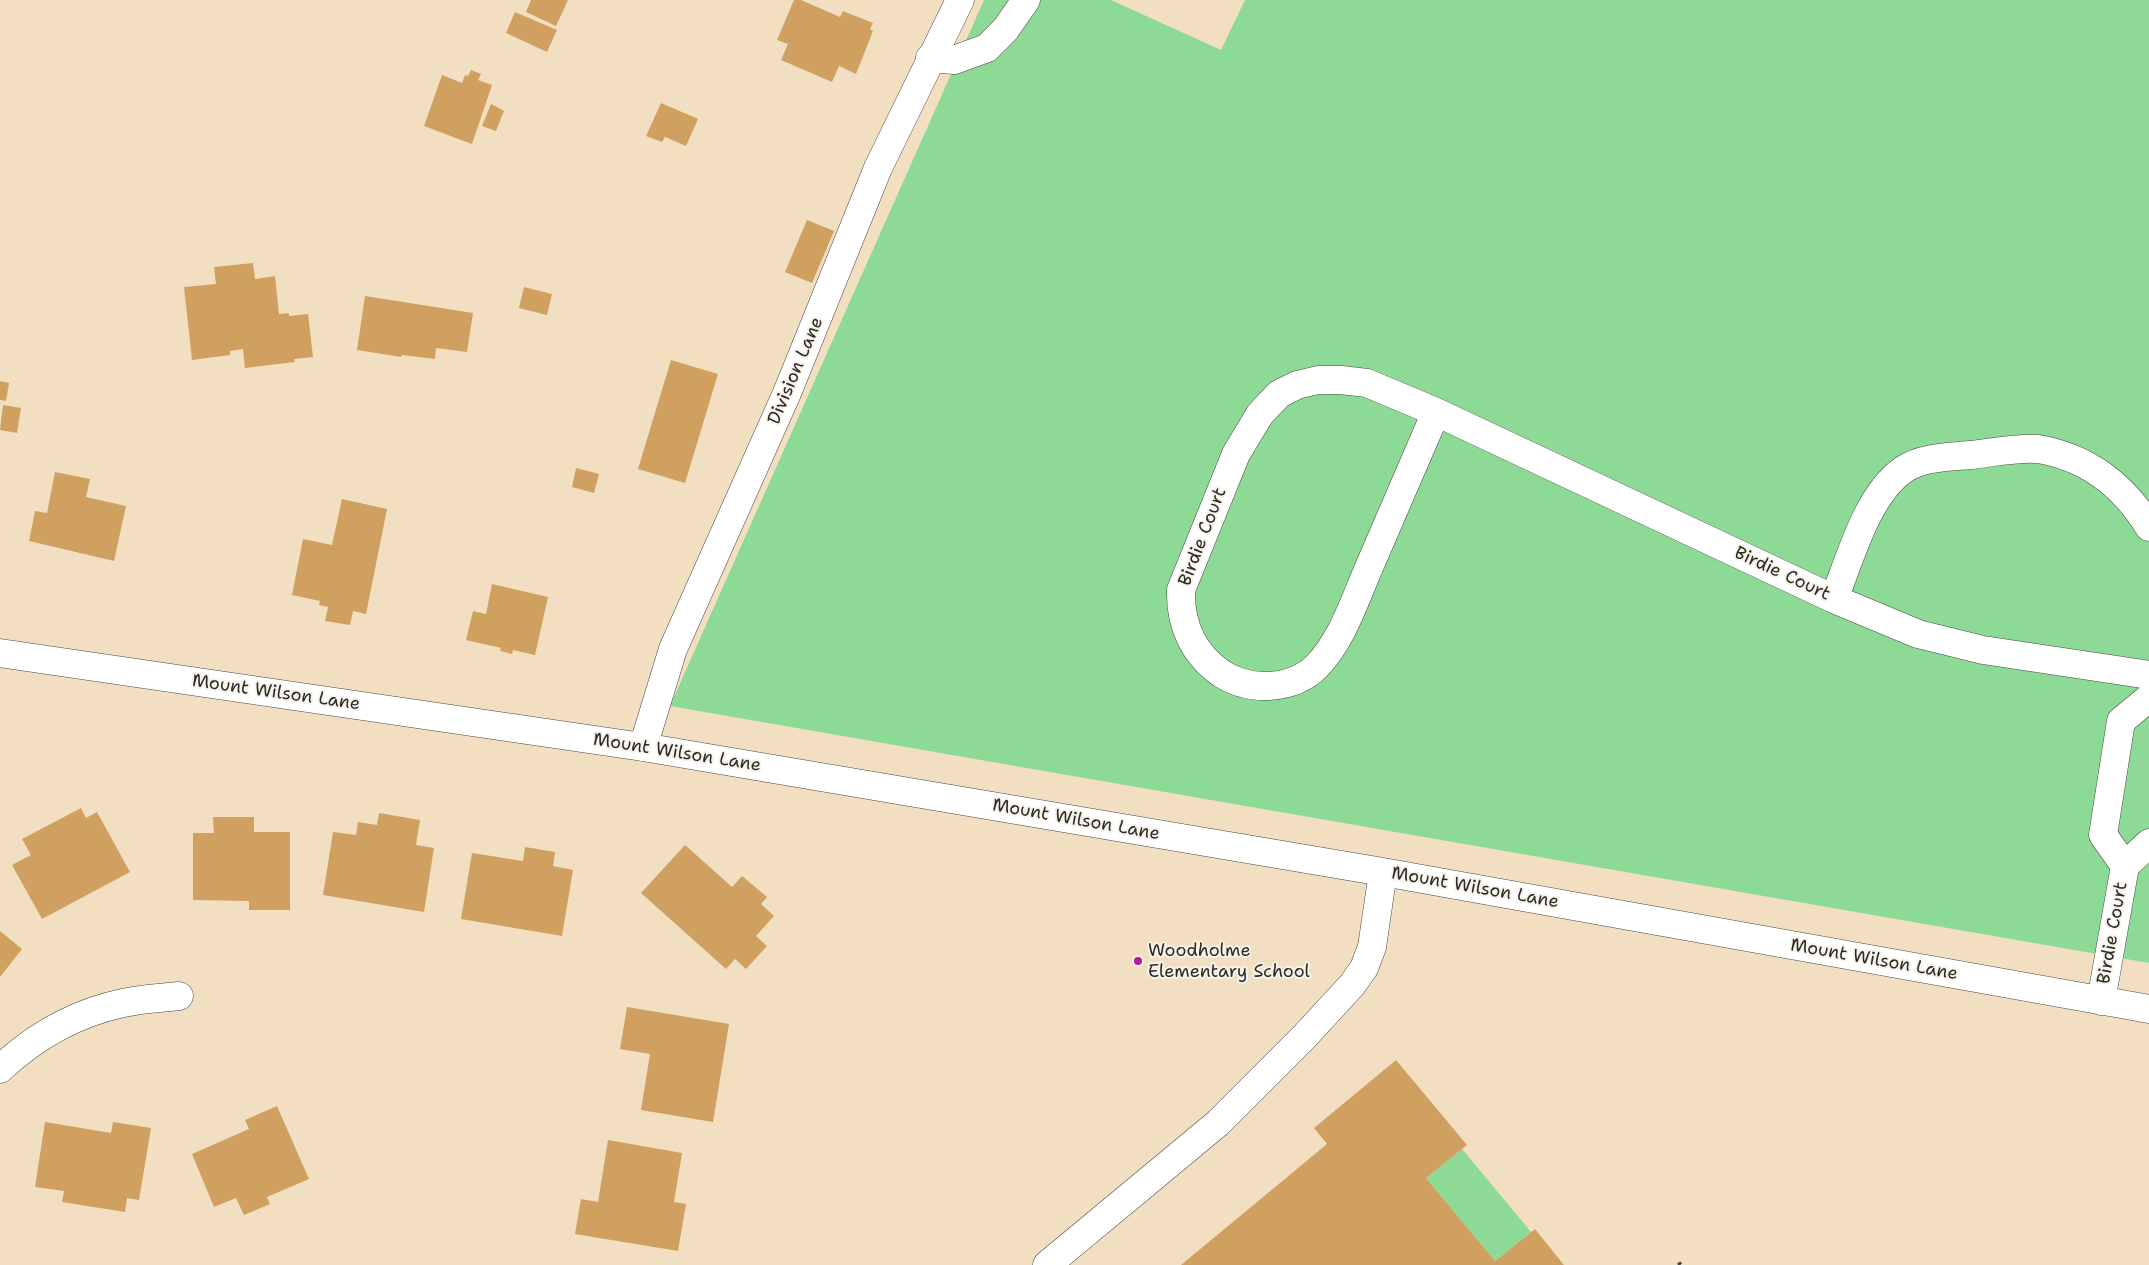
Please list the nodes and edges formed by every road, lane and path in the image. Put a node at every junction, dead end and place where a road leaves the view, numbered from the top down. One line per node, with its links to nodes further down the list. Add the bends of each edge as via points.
1 (960, 0): 3 (street, Division Lane)
2 (1026, 0): 3 (street, via 1005,30 987,48 954,60)
3 (930, 58): 10 (street, Division Lane, via 878,168 788,393 673,649)
4 (1436, 412): 4 (street, Birdie Court, via 1367,383 1318,380 1279,394 1260,414 1236,454 1181,590 1185,628 1208,662 1224,675 1246,684 1271,687 1294,680 1316,667 1342,630); 6 (street, Birdie Court)
5 (2149, 527): 6 (street, via 2135,505 2112,481 2079,461 2037,449 1933,459 1904,469 1885,487 1869,512)
6 (1834, 599): 8 (street, Birdie Court, via 1918,634 1983,650)
7 (0, 653): 10 (street, Mount Wilson Lane)
8 (2149, 675)
9 (2149, 700): 12 (street, Birdie Court, via 2121,721 2103,835)
10 (643, 747): 13 (street, Mount Wilson Lane)
11 (2149, 843): 12 (street, Birdie Court)
12 (2125, 866): 15 (street, Birdie Court)
13 (1383, 872): 15 (street, Mount Wilson Lane); 19 (street, via 1372,948 1364,968 1304,1037 1218,1123)
14 (179, 996): 17 (street, via 121,1003 67,1022 24,1047)
15 (2101, 1000): 16 (street, Mount Wilson Lane)
16 (2149, 1009)
17 (0, 1070)
18 (1684, 1260): 20 (path)
19 (1047, 1265)
20 (1678, 1265)

